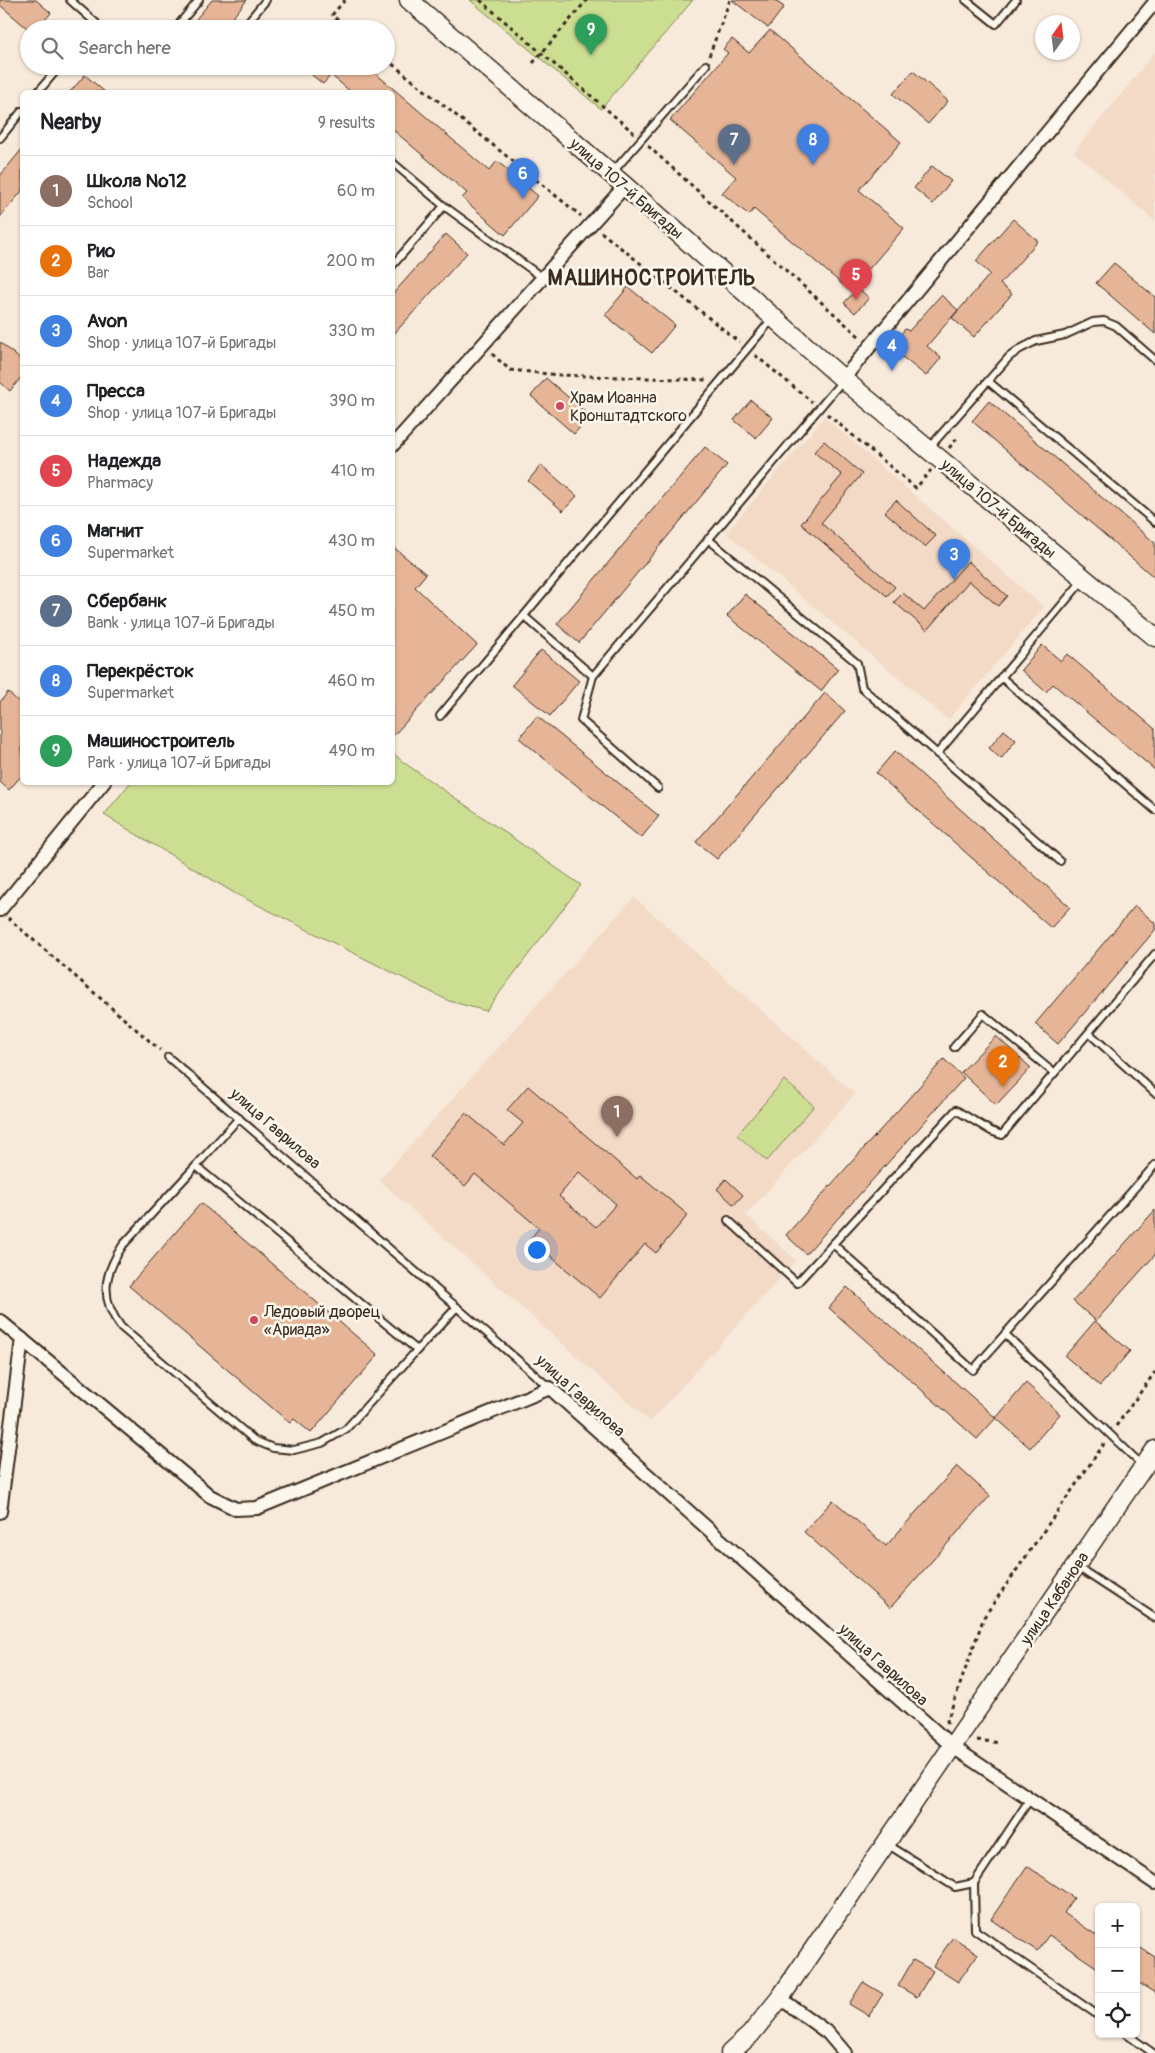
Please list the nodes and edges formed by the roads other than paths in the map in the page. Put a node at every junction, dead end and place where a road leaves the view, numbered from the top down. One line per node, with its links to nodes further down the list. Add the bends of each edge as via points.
1 (70, 0): 8 (lane)
2 (199, 0): 9 (lane)
3 (266, 0): 10 (lane)
4 (410, 0): 17 (main road, улица 107-й Бригады)
5 (966, 0): 6 (lane, via 996,24)
6 (1016, 0)
7 (1155, 2): 23 (street)
8 (93, 20)
9 (182, 20)
10 (249, 20)
11 (706, 65): 17 (lane, via 642,140)
12 (52, 75): 13 (lane)
13 (40, 90)
14 (20, 113): 15 (lane)
15 (0, 138)
16 (395, 165): 18 (lane)
17 (618, 180): 20 (street, via 592,225); 21 (main road, улица 107-й Бригады)
18 (444, 206): 19 (lane); 20 (lane)
19 (395, 263)
20 (543, 278): 25 (street)
21 (774, 317): 23 (main road, улица 107-й Бригады); 30 (lane)
22 (1155, 360): 24 (lane, via 1116,326 1104,321 1093,322 1020,349)
23 (844, 379): 26 (main road, улица 107-й Бригады); 28 (lane)
24 (988, 381): 26 (lane); 27 (lane)
25 (395, 443)
26 (934, 454): 29 (main road, улица 107-й Бригады)
27 (1155, 522)
28 (708, 539): 32 (lane); 35 (lane, via 857,662 862,688)
29 (1084, 578): 31 (main road, улица 107-й Бригады); 33 (lane)
30 (524, 616): 32 (lane); 34 (lane)
31 (1155, 637)
32 (592, 676): 37 (lane, via 581,720)
33 (1001, 677): 35 (lane); 38 (lane)
34 (440, 716)
35 (937, 754): 39 (lane)
36 (102, 785): 40 (street)
37 (658, 788)
38 (1155, 810)
39 (1060, 860)
40 (4, 914)
41 (1155, 954): 42 (lane)
42 (1089, 1033): 45 (lane); 46 (lane)
43 (954, 1047): 45 (lane, via 983,1014)
44 (168, 1057): 47 (lane, улица Гаврилова)
45 (1054, 1073): 51 (lane, via 1002,1135 956,1110)
46 (1155, 1093)
47 (239, 1118): 49 (lane); 52 (lane, улица Гаврилова)
48 (1155, 1165): 54 (lane)
49 (196, 1166): 56 (lane); 56 (lane, via 113,1259 106,1295 110,1312 121,1327 254,1440 273,1448 294,1450 322,1443 346,1429)
50 (728, 1220): 51 (lane, via 797,1283)
51 (833, 1244): 54 (lane, via 973,1370)
52 (457, 1307): 56 (lane); 57 (lane, улица Гаврилова)
53 (0, 1321): 55 (street)
54 (1005, 1334): 59 (lane)
55 (22, 1339): 57 (street, via 210,1496 236,1509 257,1508); 60 (street)
56 (417, 1350)
57 (550, 1388): 63 (street, улица Гаврилова)
58 (1155, 1450): 59 (main road, улица Кабанова)
59 (1144, 1466): 61 (main road, улица Кабанова)
60 (0, 1512)
61 (1076, 1566): 62 (lane); 63 (main road, улица Кабанова)
62 (1155, 1618)
63 (957, 1740): 64 (street, улица Гаврилова); 65 (main road, улица Кабанова)
64 (1030, 1799): 66 (lane); 67 (street, улица Гаврилова)
65 (887, 1844): 66 (lane, via 955,1886); 68 (main road, улица Кабанова)
66 (974, 1883): 69 (lane, via 975,1930)
67 (1155, 1883)
68 (780, 1998): 71 (main road, улица Кабанова, via 750,2035); 72 (street, via 828,2033)
69 (1095, 2013)
70 (1132, 2038): 73 (lane)
71 (730, 2053)
72 (845, 2053)
73 (1153, 2053)

